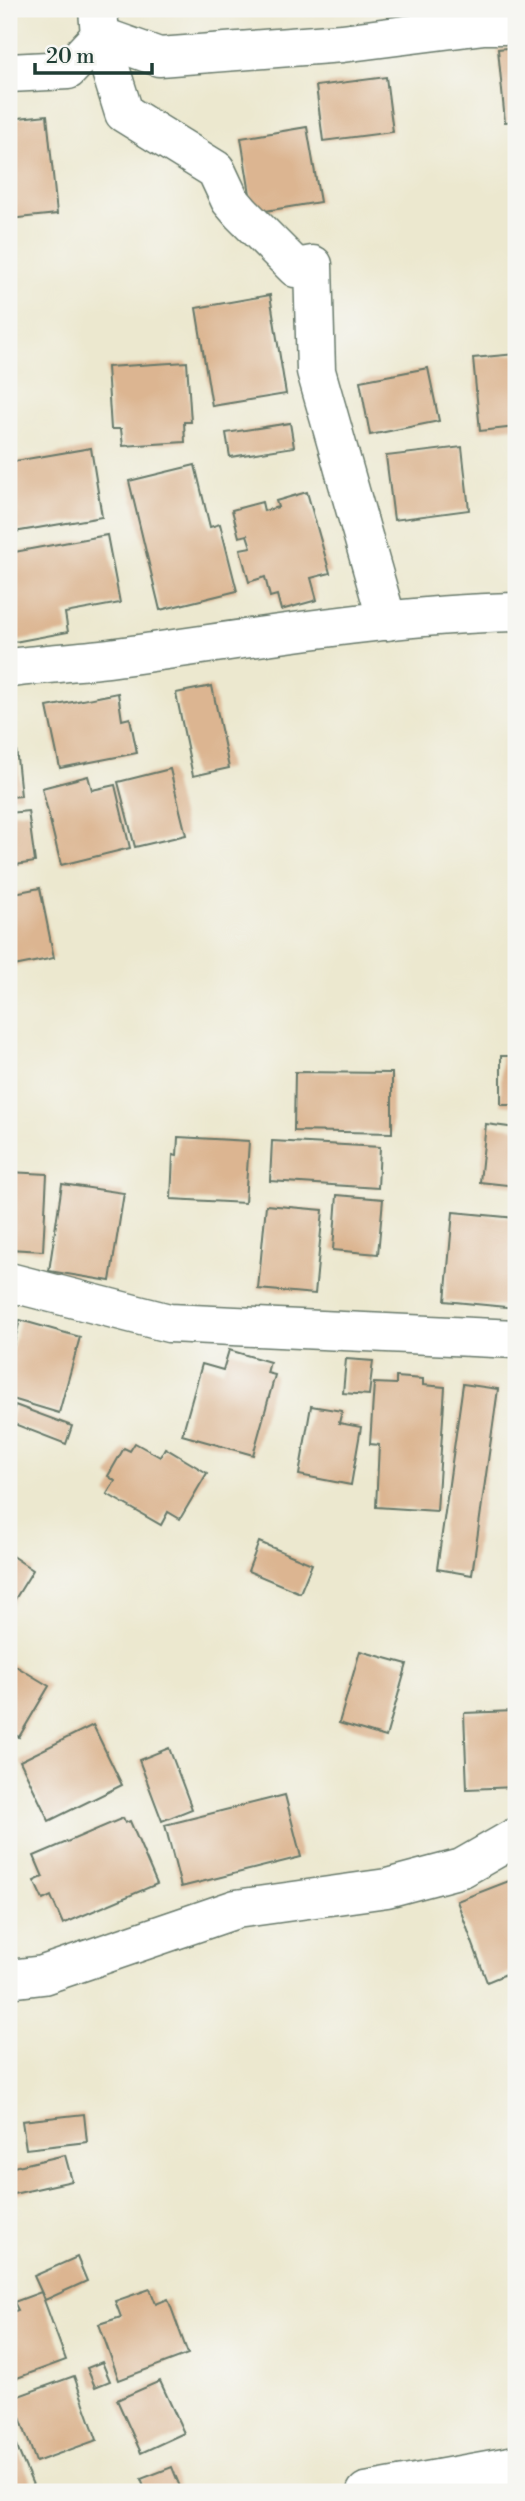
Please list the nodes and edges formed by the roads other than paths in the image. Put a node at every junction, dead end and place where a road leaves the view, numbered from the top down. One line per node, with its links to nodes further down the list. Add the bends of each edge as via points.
1 (99, 22): 2 (street, via 159,57); 3 (street, via 68,70); 5 (street, via 124,113 216,170 240,213 296,268 313,265 316,371)
2 (516, 25)
3 (9, 73)
4 (516, 612): 5 (street, via 449,613)
5 (387, 621): 6 (street)
6 (9, 668)
7 (9, 1282): 8 (street, via 169,1323)
8 (516, 1339)
9 (516, 1838): 10 (street, via 462,1868 387,1888 236,1909 43,1975)
10 (9, 1979)
11 (516, 2465): 12 (street)
12 (423, 2488): 13 (street)
13 (366, 2492)

